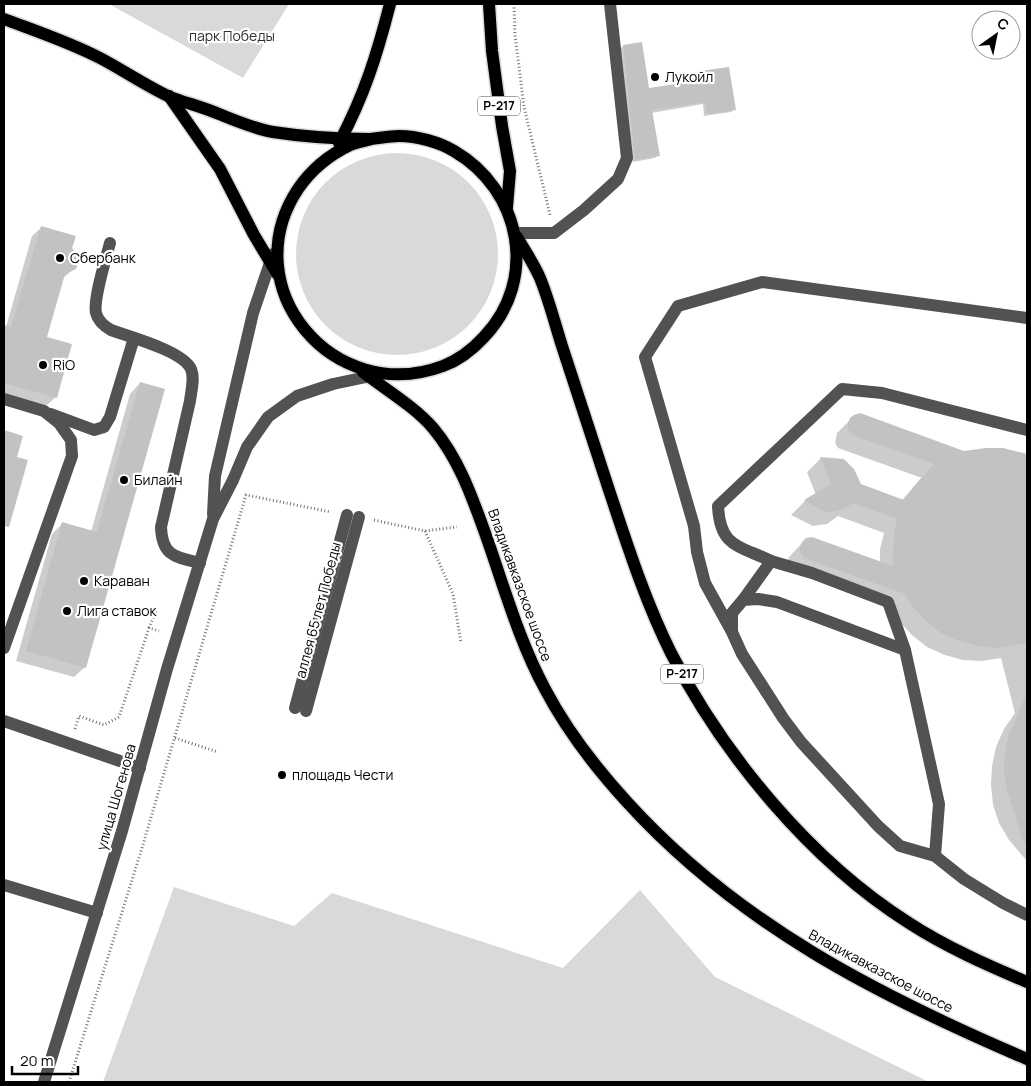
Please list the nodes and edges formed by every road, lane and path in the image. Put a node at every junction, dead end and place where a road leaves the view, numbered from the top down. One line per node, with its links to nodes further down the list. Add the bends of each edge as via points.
1 (390, 4): 7 (main road, Р-217, via 375,62)
2 (489, 4): 10 (main road, Р-217, via 510,171)
3 (514, 4): 11 (path, via 524,107)
4 (610, 4): 12 (street, via 627,158 618,180 554,233)
5 (4, 19): 6 (main road, via 99,57)
6 (169, 96): 7 (main road, via 271,132); 15 (main road, via 220,169)
7 (341, 137): 8 (main road); 9 (main road, Р-217)
8 (372, 139): 9 (main road, Р-217, via 351,145); 10 (main road, Р-217, via 399,136 426,140 452,149 474,164 493,184)
9 (331, 156): 13 (main road, Р-217, via 316,168 292,198)
10 (507, 207): 12 (main road, Р-217)
11 (550, 215)
12 (515, 233): 19 (main road, Р-217, via 517,265 510,297 495,326 472,349 445,366 413,374); 49 (main road, Р-217, via 540,278 646,597 670,652 708,716 778,809 843,874 911,924)
13 (280, 234): 15 (street); 16 (main road, Р-217)
14 (110, 244): 18 (street, via 96,314 104,326)
15 (270, 262): 16 (main road); 24 (street, via 253,313 215,476)
16 (280, 279): 19 (main road, Р-217, via 287,302 310,336 335,357)
17 (1027, 318): 33 (street, via 762,282 678,306 645,356 694,526 705,583)
18 (134, 338): 21 (street, via 104,427 94,430); 28 (street, via 175,354 192,370 190,401 161,527 164,544 173,556)
19 (375, 375): 24 (street, via 297,396 268,417 247,447); 50 (main road, Владикавказское шоссе / Р-217, via 425,420 452,453 481,520 523,642 544,687 587,756 639,816 677,853 740,905 807,950 918,1010)
20 (4, 399): 21 (street)
21 (44, 411): 37 (street, via 71,440 72,456)
22 (1027, 430): 27 (street, via 882,393 842,389 718,506 722,532 730,541)
23 (353, 516): 26 (path); 36 (path, via 246,495); 39 (street, аллея 65 лет Победы)
24 (213, 519): 28 (street, улица Шогенова)
25 (457, 527): 26 (path)
26 (425, 531): 35 (path, via 453,594)
27 (771, 561): 29 (street); 38 (street, via 888,602)
28 (200, 563): 44 (street, улица Шогенова)
29 (743, 600): 33 (street, via 732,613); 38 (street, via 777,602)
30 (156, 611): 31 (path)
31 (149, 628): 32 (path); 41 (path, via 119,717 104,725 79,716)
32 (160, 632)
33 (732, 632): 45 (street, via 742,654 783,718 842,788 900,846)
34 (194, 643): 36 (path)
35 (461, 643)
36 (202, 646): 42 (path)
37 (4, 648)
38 (905, 650): 45 (street, via 939,804)
39 (301, 710)
40 (4, 721): 44 (street)
41 (74, 730)
42 (175, 738): 43 (path); 52 (path)
43 (218, 752)
44 (140, 768): 47 (street, улица Шогенова)
45 (935, 856): 48 (street, via 964,879)
46 (4, 885): 47 (street)
47 (97, 913): 51 (street, улица Шогенова)
48 (1027, 915)
49 (1027, 982)
50 (1027, 1059)
51 (44, 1082)
52 (69, 1082)

